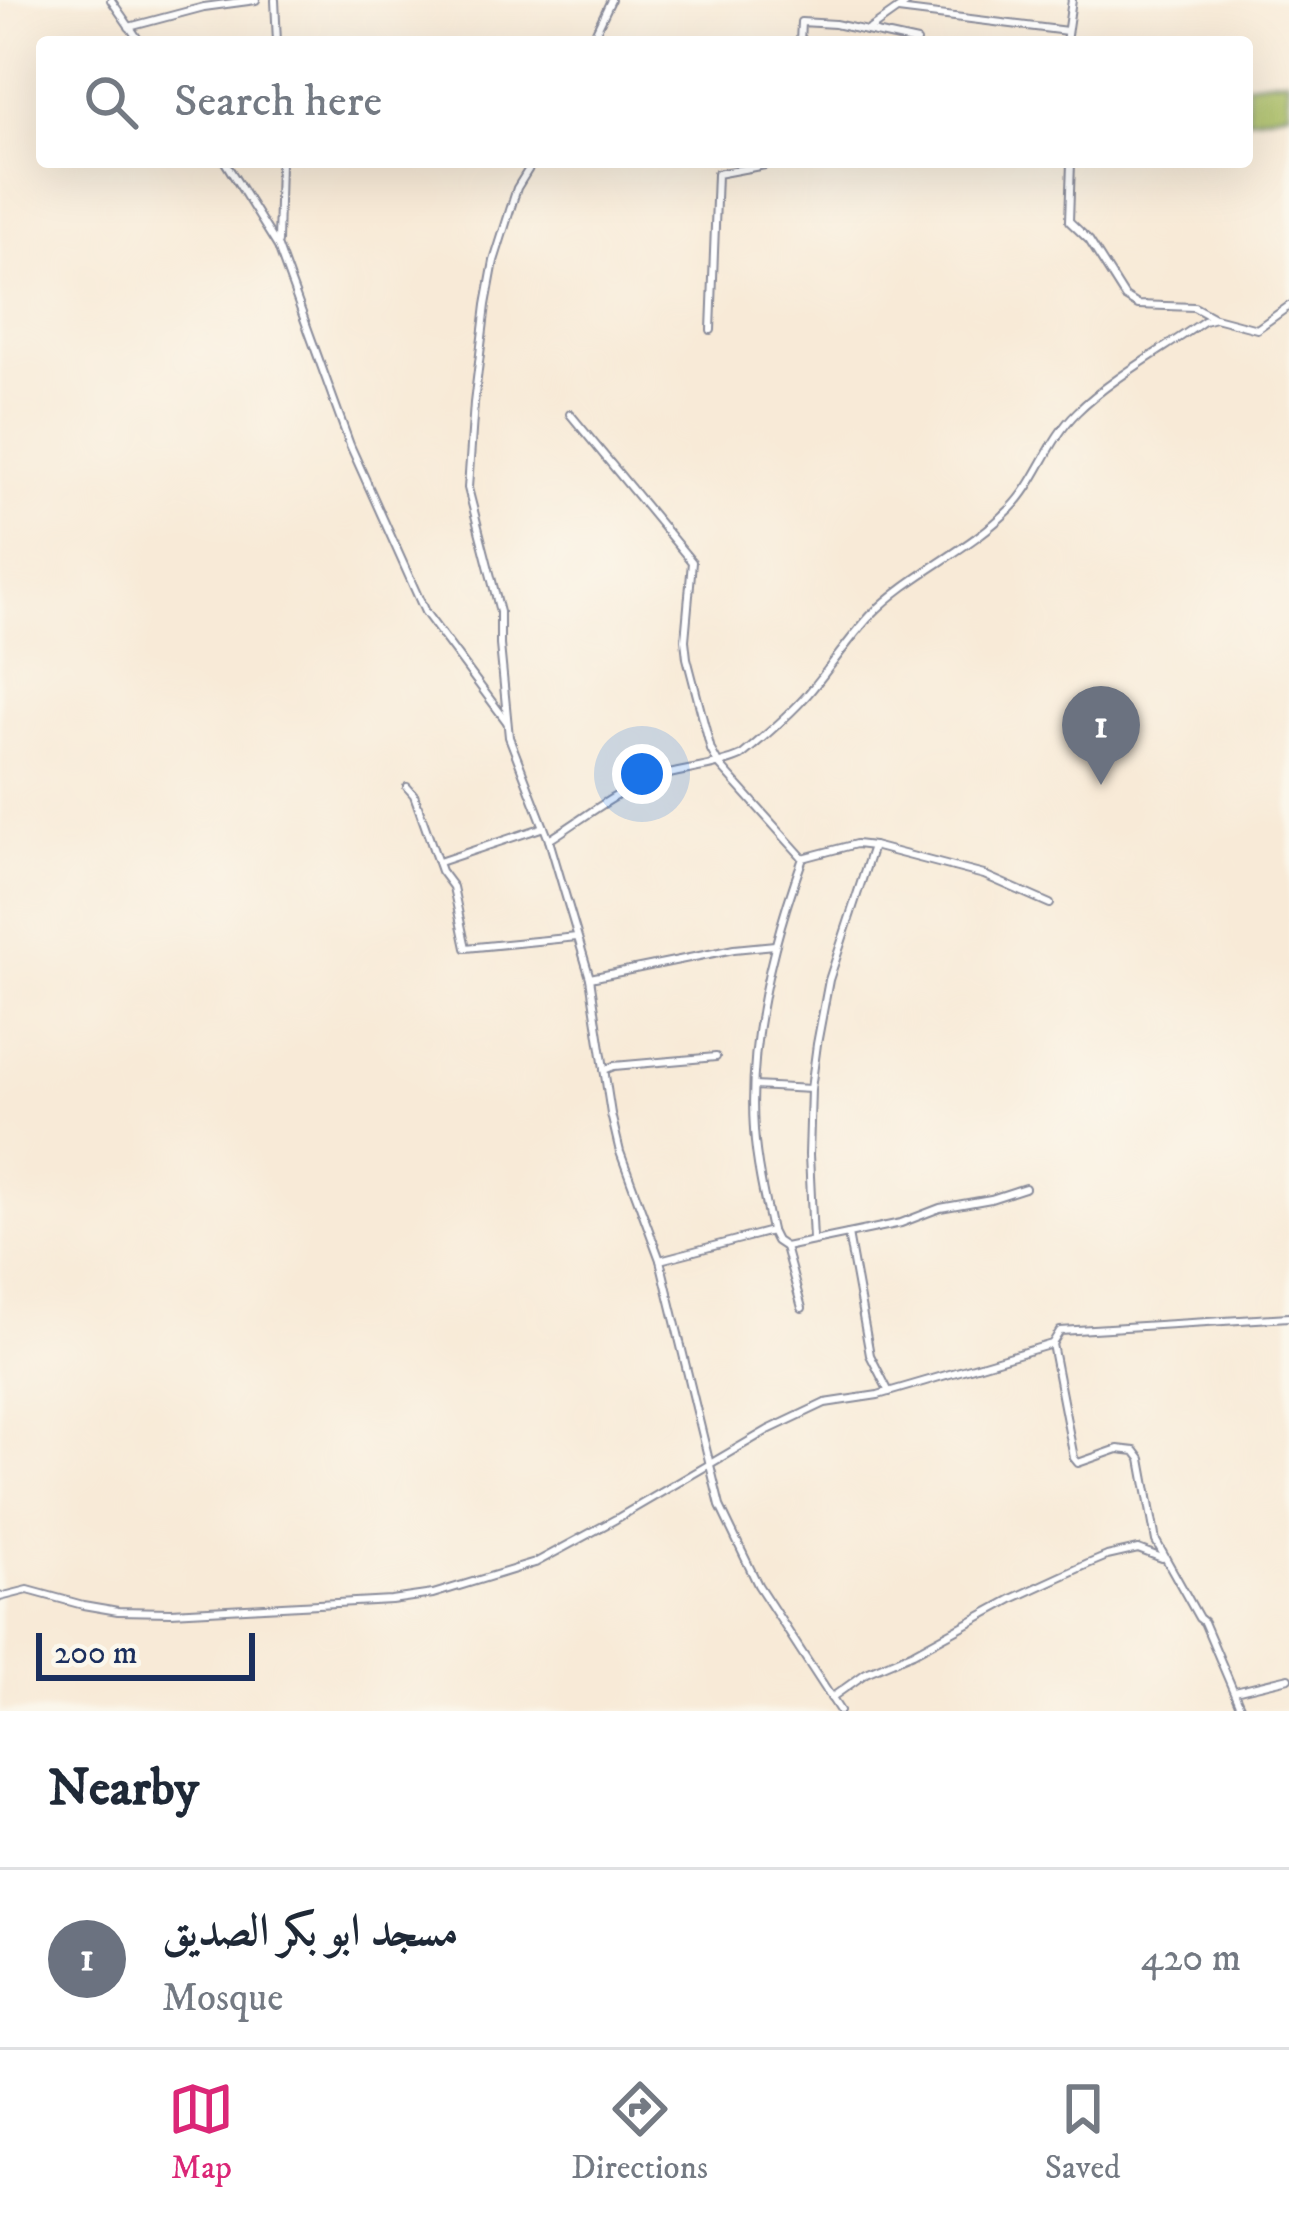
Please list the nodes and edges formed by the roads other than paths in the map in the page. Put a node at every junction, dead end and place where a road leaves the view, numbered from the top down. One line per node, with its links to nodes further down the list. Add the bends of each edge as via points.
1 (111, 0): 8 (street)
2 (256, 0): 8 (street)
3 (275, 0): 12 (street)
4 (611, 0): 13 (street)
5 (911, 0): 7 (street)
6 (1072, 0): 10 (street)
7 (898, 10): 9 (street); 10 (street)
8 (129, 27): 11 (street)
9 (868, 31): 14 (street, via 800,22); 15 (street)
10 (1067, 31): 16 (street)
11 (136, 36)
12 (278, 36)
13 (594, 36)
14 (800, 36)
15 (890, 36)
16 (1067, 36)
17 (229, 168): 22 (street)
18 (280, 168): 22 (street)
19 (529, 168): 27 (street, via 494,261 468,488 500,612)
20 (747, 168): 25 (street, via 717,173)
21 (1071, 168): 24 (street, via 1069,221 1125,297)
22 (278, 247): 27 (street, via 350,445 425,612)
23 (1289, 305): 24 (street, via 1257,329)
24 (1215, 318): 28 (street, via 1078,410 1010,509 903,586 804,698 741,756)
25 (710, 330)
26 (570, 414): 28 (street, via 692,562 687,658)
27 (508, 725): 30 (street)
28 (718, 763): 31 (street, via 643,782); 33 (street)
29 (407, 787): 34 (street)
30 (544, 826): 31 (street); 34 (street)
31 (549, 840): 36 (street)
32 (873, 846): 33 (street); 35 (street, via 984,875); 42 (street, via 829,980)
33 (803, 857): 37 (street)
34 (438, 862): 36 (street, via 453,887 466,948)
35 (1050, 904)
36 (578, 937): 38 (street)
37 (775, 945): 38 (street); 41 (street)
38 (590, 978): 40 (street)
39 (716, 1057): 40 (street)
40 (604, 1070): 48 (street, via 620,1152)
41 (753, 1086): 42 (street); 44 (street)
42 (811, 1089): 46 (street)
43 (1025, 1188): 45 (street)
44 (771, 1231): 47 (street); 48 (street)
45 (848, 1233): 46 (street); 52 (street, via 870,1354)
46 (813, 1240): 47 (street)
47 (785, 1247): 49 (street)
48 (660, 1259): 53 (street)
49 (802, 1308)
50 (1289, 1317): 51 (street, via 1060,1331)
51 (1052, 1344): 52 (street); 54 (street, via 1075,1458 1136,1451)
52 (889, 1392): 53 (street, via 824,1403)
53 (708, 1465): 55 (street, via 535,1563 433,1594 171,1612 85,1606 28,1590); 58 (street, via 758,1585)
54 (1165, 1558): 57 (street); 58 (street, via 1138,1549 1106,1556 866,1673)
55 (0, 1597)
56 (1289, 1678): 57 (street)
57 (1235, 1691): 60 (street)
58 (831, 1698): 59 (street)
59 (840, 1711)
60 (1242, 1711)

